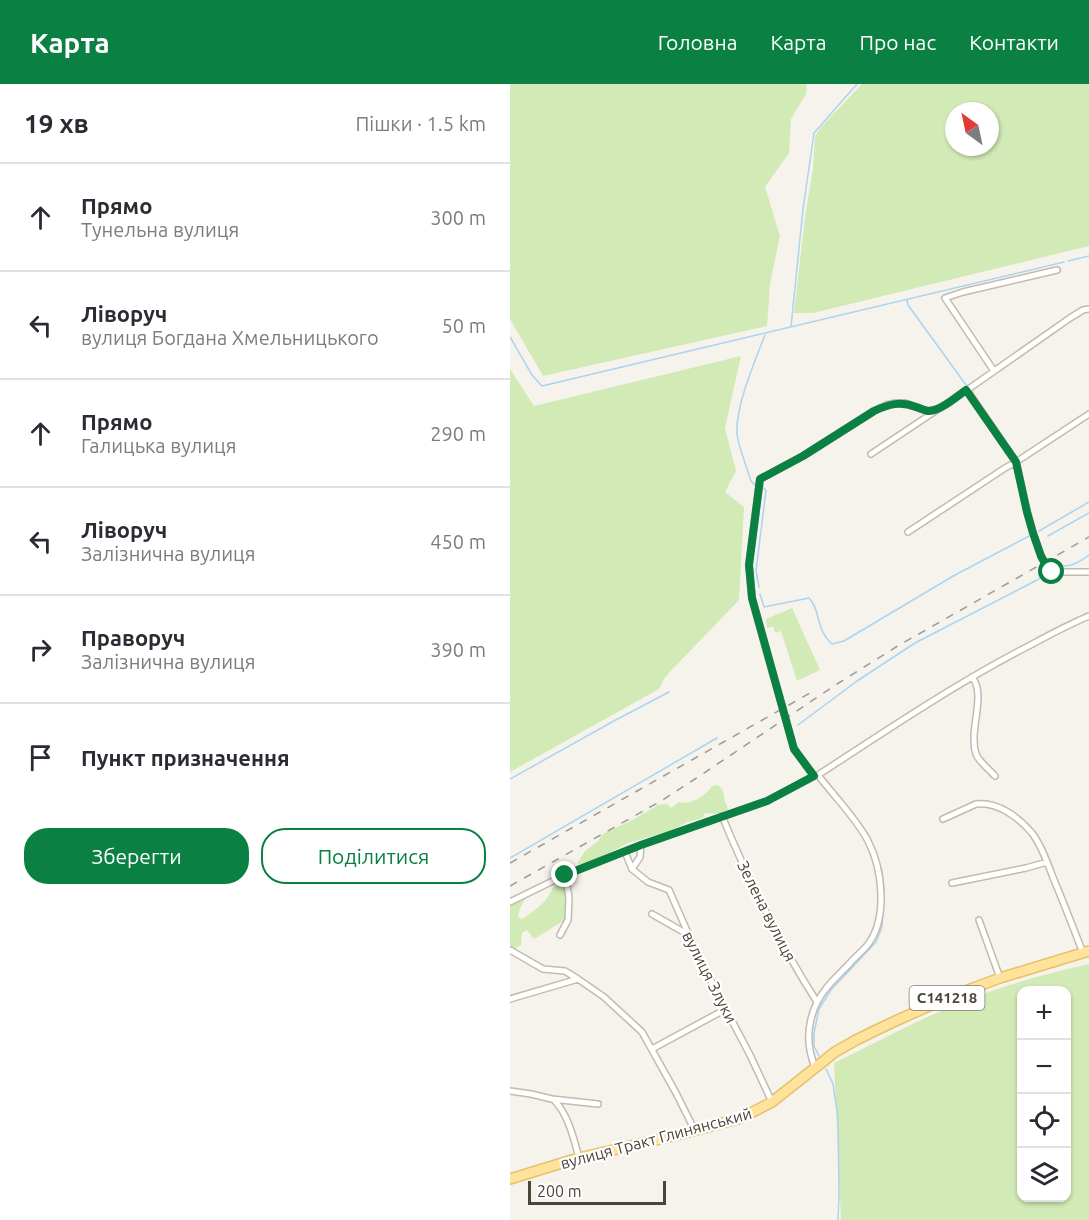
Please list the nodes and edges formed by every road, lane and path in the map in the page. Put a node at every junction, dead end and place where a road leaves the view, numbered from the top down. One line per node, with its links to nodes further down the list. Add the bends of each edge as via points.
1 (1057, 270): 3 (street, via 945,298)
2 (1089, 309): 3 (street)
3 (994, 371): 4 (street)
4 (966, 390): 5 (street); 8 (street)
5 (938, 409): 7 (street); 13 (street, via 927,411 905,403 885,405 760,479 749,565 752,598 794,749)
6 (1089, 414): 8 (street)
7 (871, 454)
8 (1016, 462): 9 (street); 10 (street, via 1042,559 1050,570)
9 (908, 532)
10 (1089, 572)
11 (1089, 616): 12 (street)
12 (972, 677): 13 (street); 14 (street, via 978,693 974,734 977,756)
13 (816, 776): 15 (street, via 767,801); 33 (street, via 868,841 880,880 876,931)
14 (995, 776)
15 (722, 816): 17 (street); 33 (street, Зелена вулиця, via 769,921)
16 (943, 819): 19 (street, via 982,803 1004,809 1033,835)
17 (641, 845): 18 (street); 20 (street, via 640,857)
18 (625, 852): 20 (street); 21 (street)
19 (1047, 862): 22 (street); 29 (street)
20 (632, 869): 27 (street, вулиця Злуки, via 648,882 669,890)
21 (565, 875): 23 (street); 26 (street, via 568,920)
22 (952, 883)
23 (510, 902)
24 (652, 914): 27 (street)
25 (979, 920): 30 (street)
26 (560, 935)
27 (688, 935): 34 (street, вулиця Злуки)
28 (510, 950): 31 (street, via 543,969 565,971)
29 (1086, 952): 30 (main road, вулиця Тракт Глинянський / С141218)
30 (999, 978): 36 (main road, вулиця Тракт Глинянський / С141218, via 865,1036)
31 (578, 979): 32 (street); 35 (street, via 642,1032)
32 (510, 999)
33 (817, 1002): 36 (street, via 808,1036)
34 (726, 1009): 35 (street); 39 (street, вулиця Злуки)
35 (652, 1049): 41 (street)
36 (815, 1068): 39 (main road, вулиця Тракт Глинянський / С141218)
37 (510, 1091): 38 (street)
38 (552, 1099): 40 (street); 42 (street, via 570,1128)
39 (772, 1102): 41 (main road, вулиця Тракт Глинянський / С141218, via 741,1118)
40 (598, 1104)
41 (692, 1131): 42 (main road, вулиця Тракт Глинянський / С141218)
42 (579, 1158): 43 (main road, вулиця Тракт Глинянський / С141218)
43 (510, 1179)

